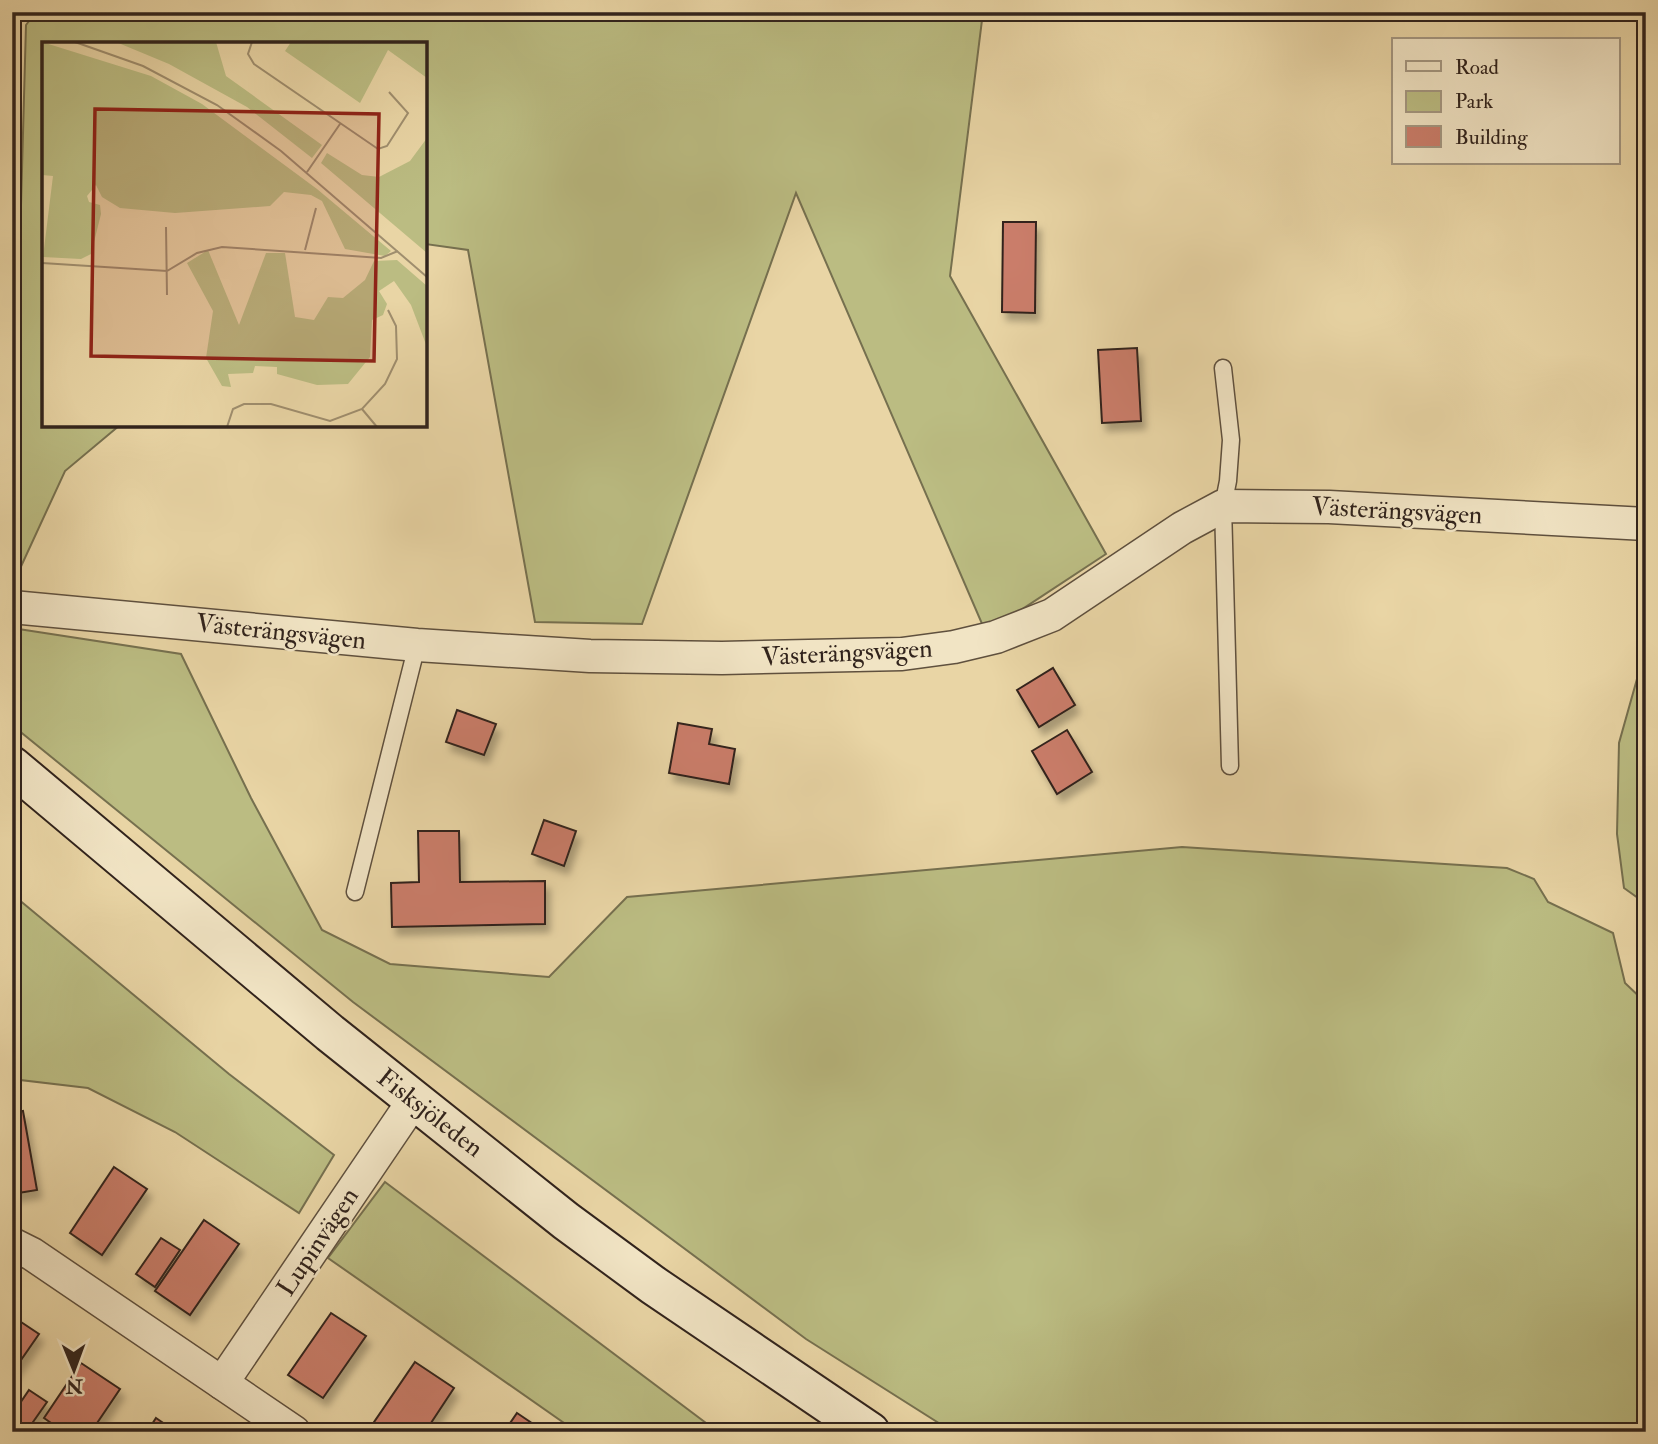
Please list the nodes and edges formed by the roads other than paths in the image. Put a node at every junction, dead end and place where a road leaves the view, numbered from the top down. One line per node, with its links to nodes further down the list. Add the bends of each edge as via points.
1 (1223, 368): 2 (lane, via 1231,440)
2 (1223, 506): 3 (street, Västerängsvägen, via 1329,507); 5 (street, Västerängsvägen, via 1052,615 996,637 954,647 902,654 722,658 590,656); 6 (lane)
3 (1646, 524)
4 (12, 607): 5 (street, Västerängsvägen)
5 (418, 645): 8 (lane)
6 (1230, 765)
7 (12, 766): 9 (street, Fisksjöleden)
8 (355, 892)
9 (414, 1100): 11 (street, Lupinvägen); 13 (street, Fisksjöleden, via 653,1285)
10 (12, 1244): 11 (street)
11 (222, 1383): 12 (street)
12 (294, 1432)
13 (870, 1432)

